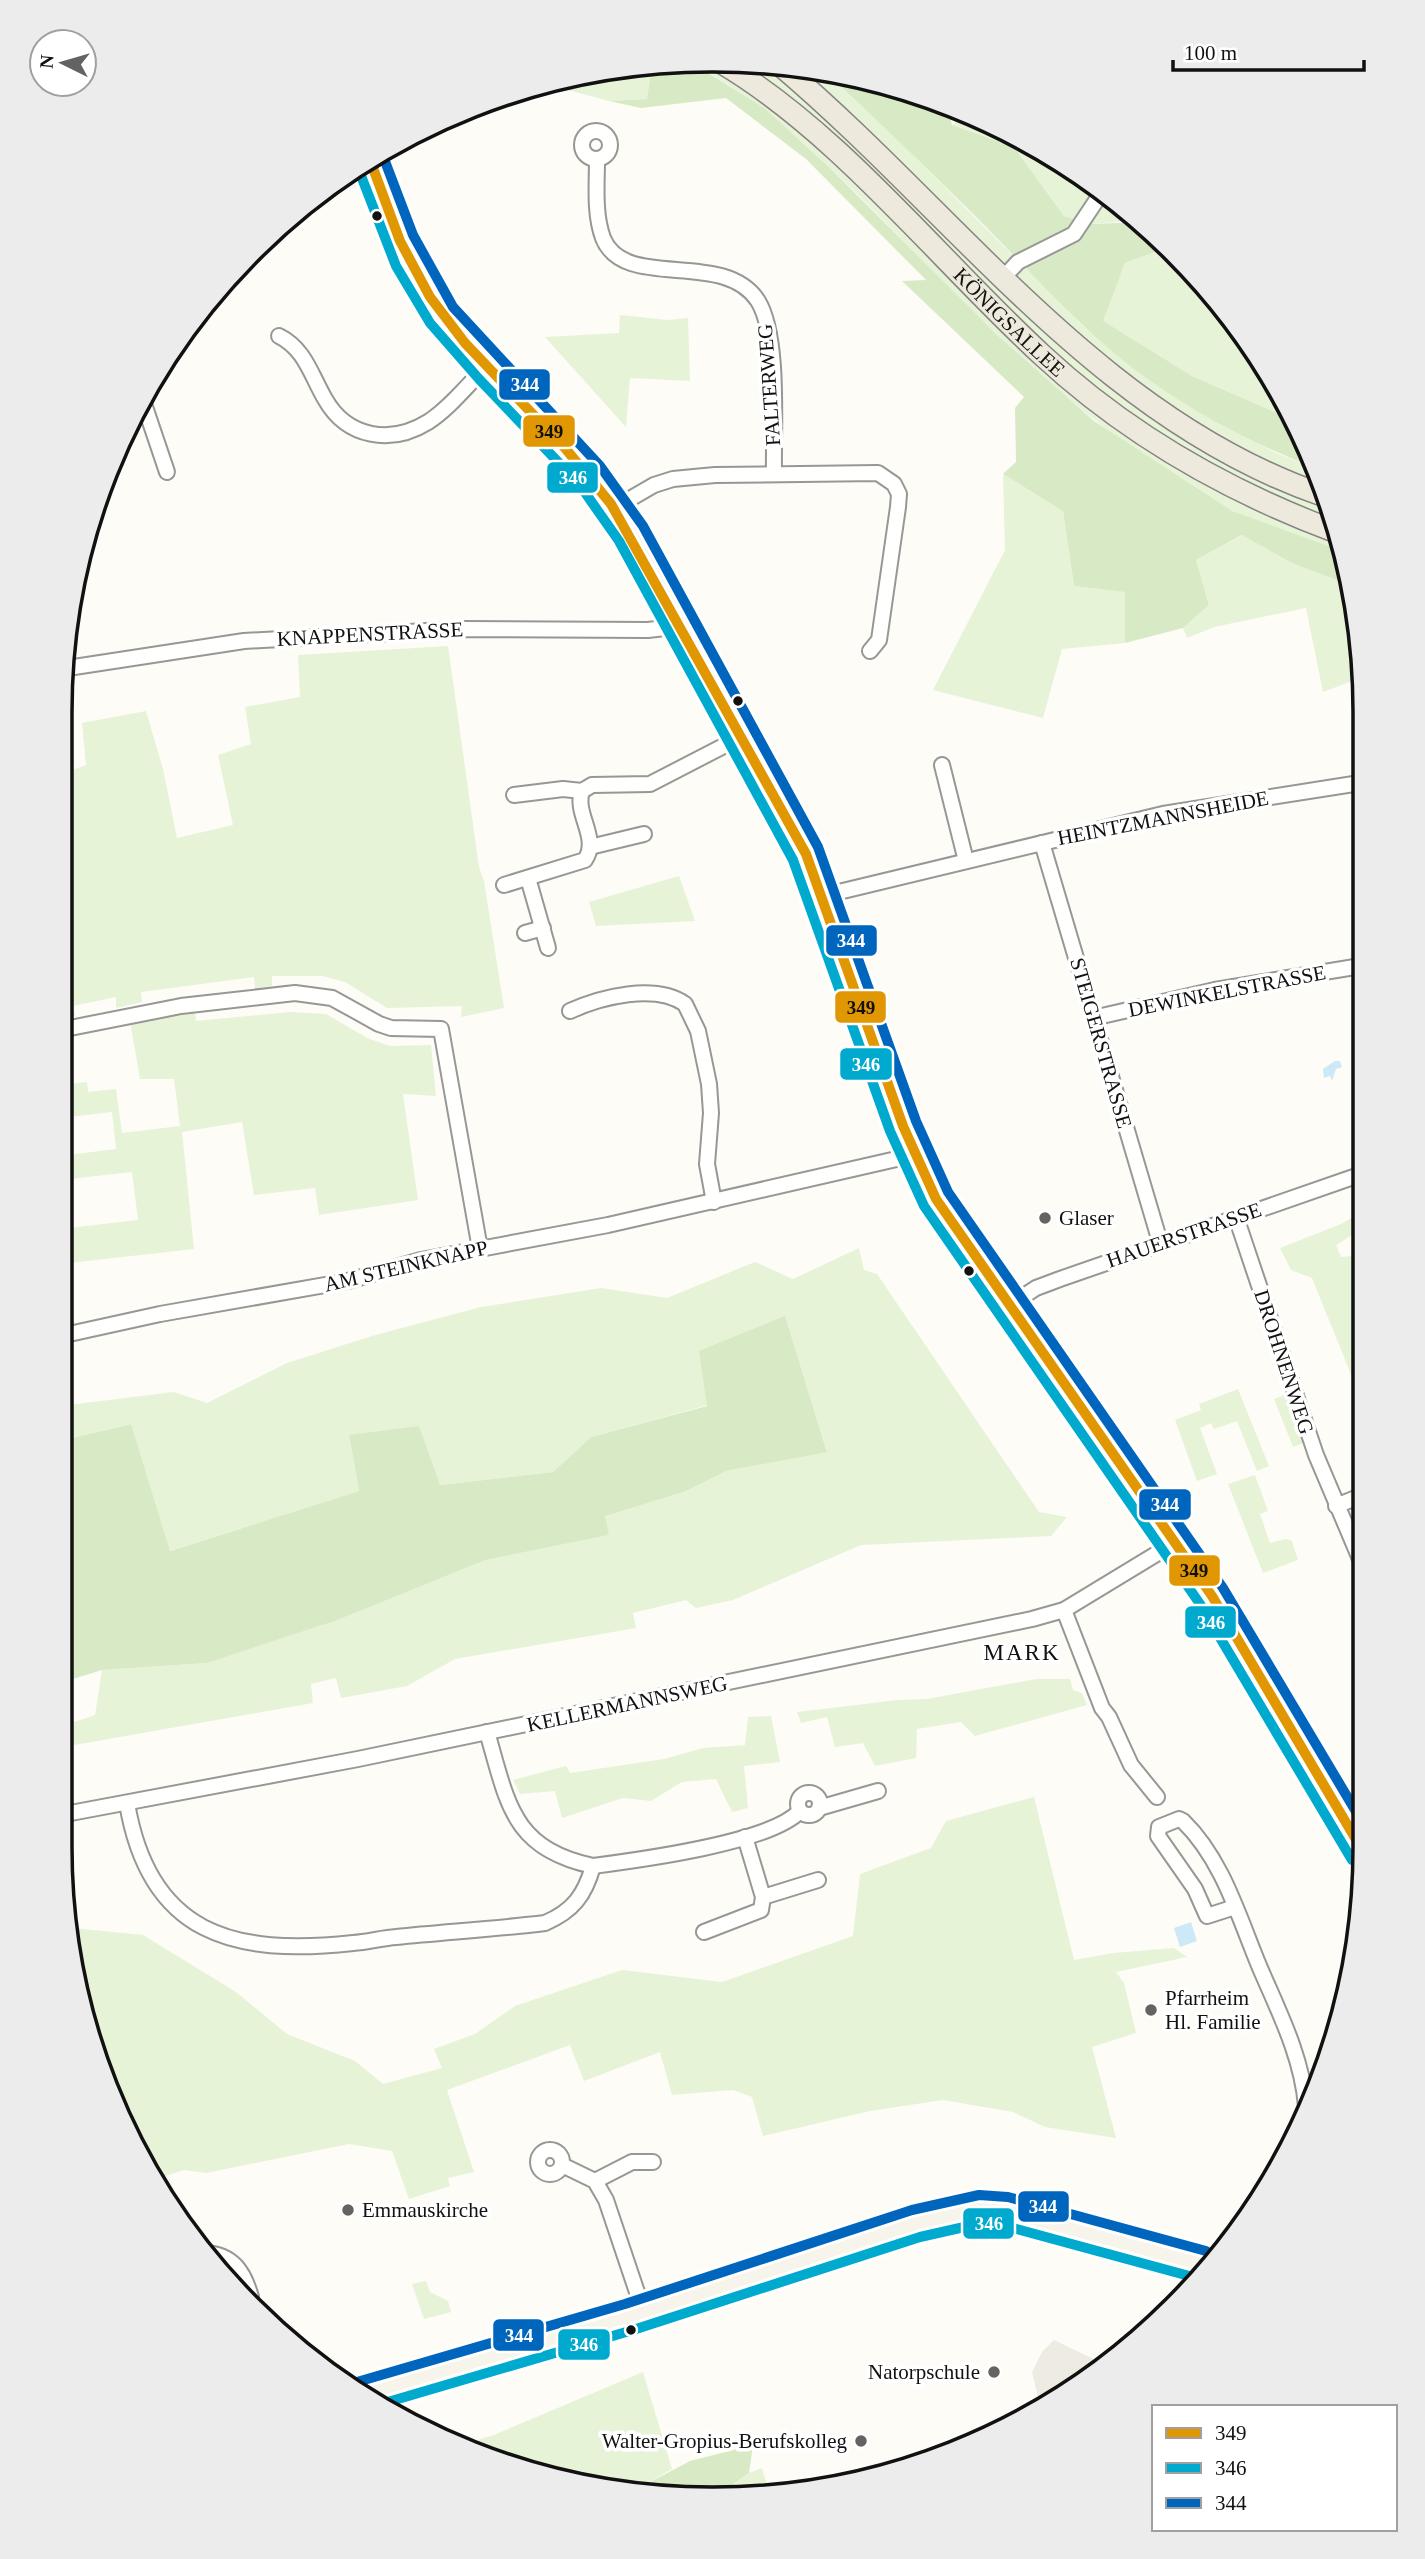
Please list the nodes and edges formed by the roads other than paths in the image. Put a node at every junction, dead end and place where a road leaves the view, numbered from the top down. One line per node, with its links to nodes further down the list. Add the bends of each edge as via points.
1 (739, 73): 14 (main road, KÖNIGSALLEE, via 826,143 1008,323 1096,402 1228,486)
2 (794, 77): 6 (main road, KÖNIGSALLEE, via 868,142)
3 (597, 159): 11 (street, FALTERWEG, via 600,227 605,243 616,254 643,266 720,274 748,289 757,301 771,346)
4 (374, 170): 8 (main road, via 406,257 422,285)
5 (1097, 200): 6 (street, via 1074,234 1018,262)
6 (1004, 277): 12 (main road, KÖNIGSALLEE, via 1072,342 1145,402 1255,467)
7 (279, 336): 8 (street, via 300,351 329,406 363,434 391,435 427,422)
8 (487, 366): 13 (main road)
9 (147, 413): 10 (street)
10 (167, 472)
11 (774, 474): 13 (street, via 668,480); 16 (street, via 878,473 894,484 898,507 878,640)
12 (1313, 491)
13 (616, 507): 15 (main road)
14 (1325, 527)
15 (681, 625): 17 (street, KNAPPENSTRASSE, via 648,630 463,629 244,641); 18 (main road)
16 (870, 651)
17 (73, 667)
18 (741, 737): 21 (street, via 650,785 592,785); 29 (main road, via 806,854)
19 (942, 765): 26 (street)
20 (1353, 784): 24 (street, HEINTZMANNSHEIDE, via 1200,806)
21 (582, 791): 22 (street); 25 (street)
22 (514, 795)
23 (645, 834): 25 (street)
24 (1042, 843): 26 (street, HEINTZMANNSHEIDE); 35 (street, STEIGERSTRASSE)
25 (590, 848): 27 (street, via 586,860 578,864)
26 (966, 861): 29 (street, HEINTZMANNSHEIDE)
27 (528, 878): 28 (street); 30 (street)
28 (504, 885)
29 (822, 896): 37 (main road)
30 (543, 928): 31 (street); 32 (street)
31 (524, 933)
32 (548, 948)
33 (1353, 966): 35 (street, DEWINKELSTRASSE, via 1208,991)
34 (570, 1011): 39 (street, via 603,999 634,995 665,995 685,1004 698,1031 709,1084 707,1164)
35 (1093, 1018): 41 (street, STEIGERSTRASSE)
36 (72, 1027): 42 (street, via 138,1012 295,993 332,998 391,1028 441,1029)
37 (914, 1155): 39 (street, AM STEINKNAPP); 43 (main road, via 936,1199)
38 (1353, 1177): 40 (street, HAUERSTRASSE)
39 (714, 1202): 42 (street, AM STEINKNAPP)
40 (1236, 1217): 41 (street, HAUERSTRASSE); 46 (street, DROHNENWEG)
41 (1160, 1242): 43 (street, HAUERSTRASSE, via 1039,1287)
42 (480, 1249): 44 (street, AM STEINKNAPP, via 348,1280)
43 (1010, 1305): 47 (main road)
44 (72, 1333)
45 (1353, 1499): 46 (street)
46 (1336, 1506): 48 (street, DROHNENWEG)
47 (1176, 1542): 49 (street, KELLERMANNSWEG); 55 (main road)
48 (1353, 1544)
49 (1064, 1610): 50 (street, KELLERMANNSWEG); 52 (street, via 1101,1709 1131,1765)
50 (487, 1732): 53 (street, KELLERMANNSWEG); 57 (street, via 512,1814 523,1828 547,1849)
51 (878, 1791): 56 (street, via 819,1808 817,1797 807,1793 798,1801 800,1811)
52 (1157, 1797)
53 (127, 1803): 54 (street, KELLERMANNSWEG); 57 (street, via 147,1868 169,1903 205,1928 251,1944 354,1943 545,1923 563,1916 576,1903)
54 (72, 1813)
55 (1353, 1834)
56 (745, 1837): 57 (street); 59 (street)
57 (593, 1866)
58 (818, 1880): 59 (street)
59 (763, 1897): 61 (street, via 761,1910)
60 (1234, 1907): 60 (street, via 1217,1866 1188,1826 1179,1819 1159,1827 1158,1836 1189,1878 1207,1916); 62 (street, via 1290,2040)
61 (704, 1931)
62 (1304, 2093)
63 (653, 2162): 65 (street, via 632,2162)
64 (562, 2165): 65 (street)
65 (595, 2180): 69 (street)
66 (220, 2256): 68 (street, via 240,2269)
67 (1198, 2264): 69 (main road, via 1004,2211 981,2209 846,2244)
68 (247, 2287)
69 (644, 2313): 70 (main road)
70 (376, 2391)

